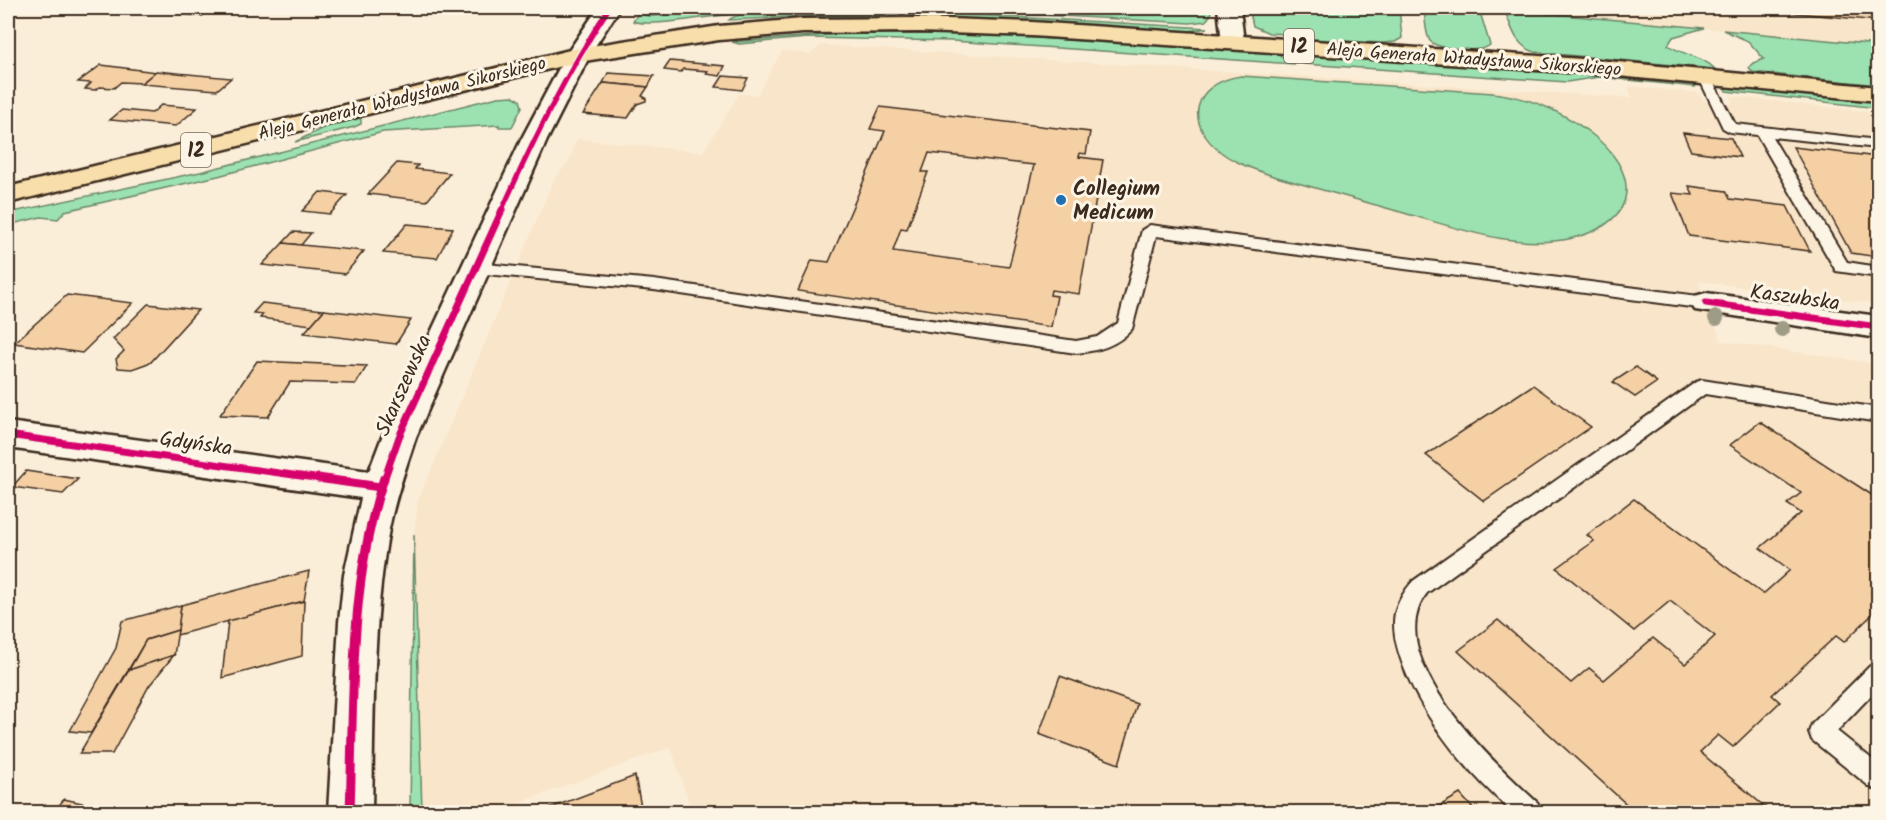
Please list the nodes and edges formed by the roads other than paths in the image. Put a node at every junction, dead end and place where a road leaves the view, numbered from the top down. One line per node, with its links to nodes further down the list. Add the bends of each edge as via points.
1 (609, 8): 4 (street, Skarszewska)
2 (1228, 8): 3 (street)
3 (1233, 42): 4 (main road, Aleja Generała Władysława Sikorskiego / 12, via 975,26 844,25 719,33); 5 (main road, Aleja Generała Władysława Sikorskiego / 12)
4 (578, 55): 9 (main road, Aleja Generała Władysława Sikorskiego / 12); 10 (street, Skarszewska)
5 (1704, 76): 6 (main road, Aleja Generała Władysława Sikorskiego / 12); 7 (lane, via 1730,128)
6 (1878, 94)
7 (1762, 131): 8 (lane); 11 (lane, via 1842,267)
8 (1878, 144)
9 (8, 195)
10 (476, 268): 12 (lane, via 654,285 1076,346 1107,341 1126,325 1150,230); 16 (street, Skarszewska)
11 (1878, 272)
12 (1706, 303): 13 (street, Kaszubska)
13 (1878, 327)
14 (1878, 415): 20 (lane, via 1702,387 1420,587 1410,598 1404,631 1420,678 1439,713 1461,744)
15 (8, 435): 16 (street, Gdyńska)
16 (380, 487): 19 (street, Skarszewska, via 358,604)
17 (1878, 674): 18 (lane, via 1820,732)
18 (1878, 779)
19 (350, 813)
20 (1529, 813)

